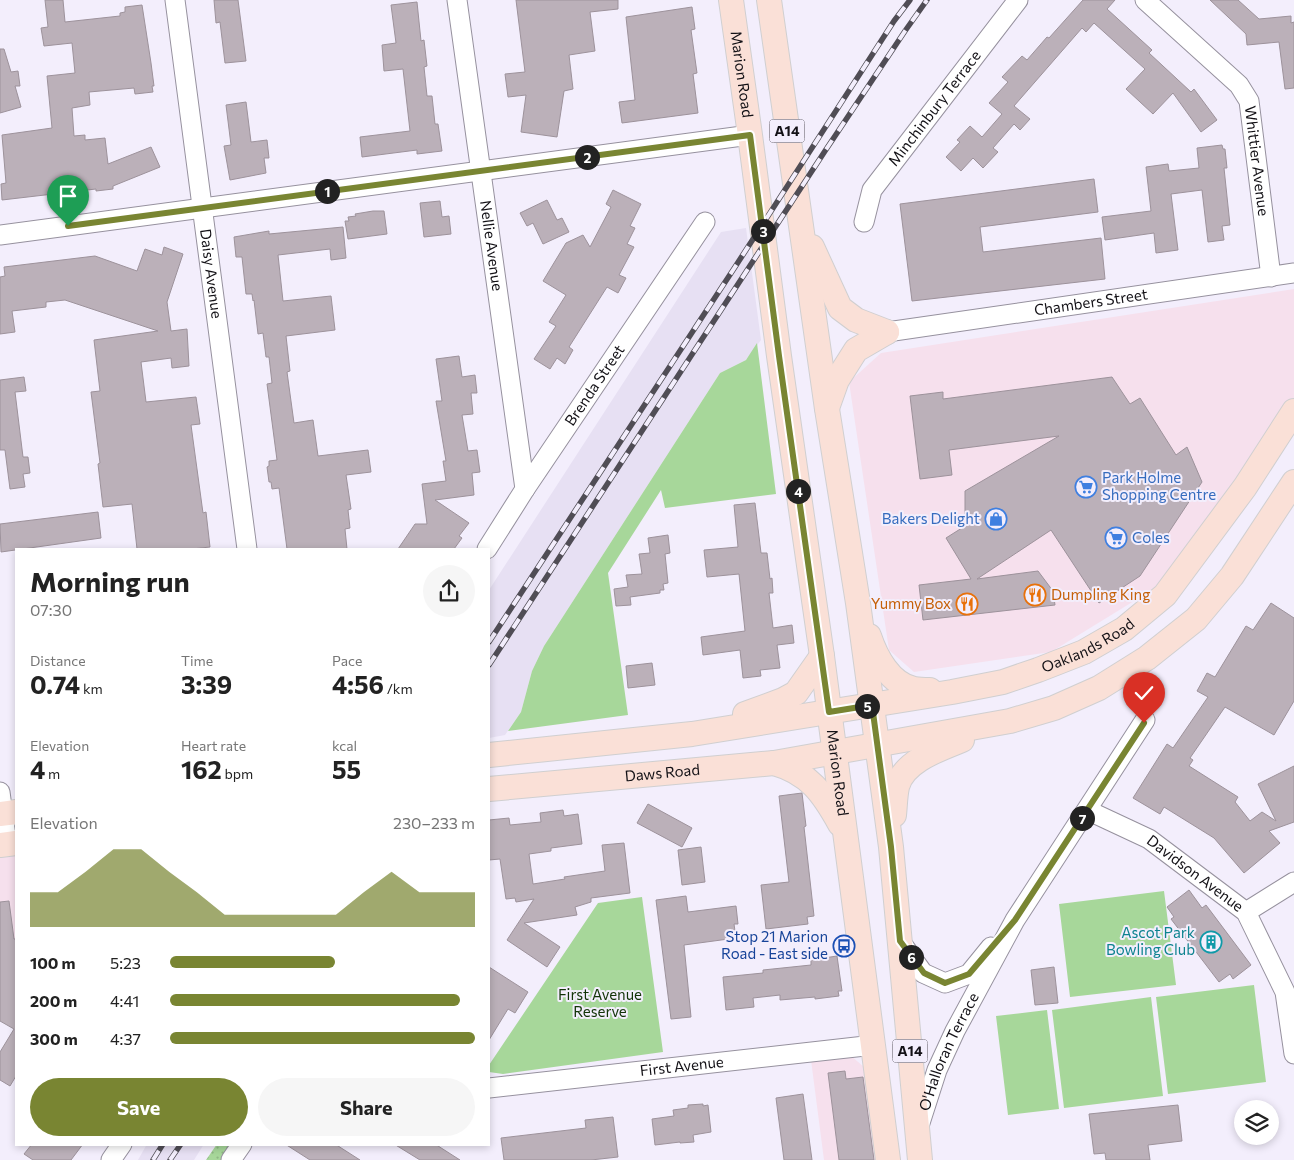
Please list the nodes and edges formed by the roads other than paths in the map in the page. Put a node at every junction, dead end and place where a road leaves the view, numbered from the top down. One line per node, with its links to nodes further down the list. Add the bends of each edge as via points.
1 (175, 0): 9 (street, Daisy Avenue)
2 (457, 0): 8 (street, Nellie Avenue)
3 (730, 0): 7 (main road, Marion Road / A14)
4 (770, 0): 10 (main road, A14)
5 (1018, 0): 12 (street, Minchinbury Terrace, via 872,190)
6 (1145, 0): 15 (street, Whittier Avenue, via 1239,85 1249,101)
7 (750, 135): 8 (street); 24 (main road, Marion Road / A14)
8 (481, 171): 9 (street); 20 (street, Nellie Avenue)
9 (202, 208): 13 (street); 21 (street, Daisy Avenue)
10 (799, 216): 16 (main road, via 840,308 856,320); 17 (main road, A14)
11 (705, 222): 20 (street, Brenda Street)
12 (864, 222)
13 (0, 235)
14 (1294, 273): 15 (street, Chambers Street)
15 (1271, 277): 16 (street, Chambers Street)
16 (887, 332): 17 (main road, via 856,350 837,380)
17 (827, 409): 23 (main road, A14)
18 (1294, 411): 25 (main road, Oaklands Road, via 1246,487 1165,595 1124,629 1084,652 1038,670 1003,682)
19 (1294, 482): 29 (main road, via 1232,576 1196,619 1148,658 1099,688 1054,708)
20 (525, 489): 22 (street, Brenda Street)
21 (247, 548)
22 (488, 548)
23 (858, 603): 25 (main road, via 874,649 896,681 913,689); 26 (main road, A14)
24 (822, 656): 27 (main road, Marion Road / A14); 30 (main road, via 796,693)
25 (952, 692): 26 (main road, Oaklands Road)
26 (872, 705): 27 (main road, Oaklands Road); 31 (main road, A14)
27 (829, 712): 30 (main road); 32 (main road, Marion Road / A14)
28 (1145, 720): 37 (street, O'Halloran Terrace)
29 (1010, 721): 31 (main road); 40 (main road, via 932,752 906,770 897,786)
30 (692, 734): 33 (main road)
31 (876, 745): 32 (main road, Daws Road); 40 (main road, A14)
32 (834, 752): 34 (main road, Daws Road); 38 (main road, Marion Road / A14)
33 (490, 755)
34 (774, 763): 35 (main road, Daws Road); 38 (main road, via 801,774 813,784 826,799)
35 (490, 789)
36 (5, 808): 39 (street)
37 (1087, 810): 42 (street, Davidson Avenue, via 1149,839); 43 (street, O'Halloran Terrace)
38 (846, 834): 45 (main road, Marion Road / A14)
39 (8, 844)
40 (891, 847): 44 (main road, A14)
41 (1294, 882): 42 (street)
42 (1246, 912): 46 (street, Davidson Avenue, via 1285,992)
43 (1015, 920): 44 (street, O'Halloran Terrace, via 969,974 945,983 924,973); 48 (street, O'Halloran Terrace, via 940,1062)
44 (900, 941): 48 (main road, A14)
45 (874, 1045): 47 (street, First Avenue); 53 (main road, Marion Road / A14)
46 (1294, 1054)
47 (490, 1088)
48 (917, 1133): 54 (main road, A14)
49 (121, 1146): 51 (street)
50 (241, 1146): 52 (street)
51 (111, 1160)
52 (231, 1160)
53 (888, 1160)
54 (920, 1160)

